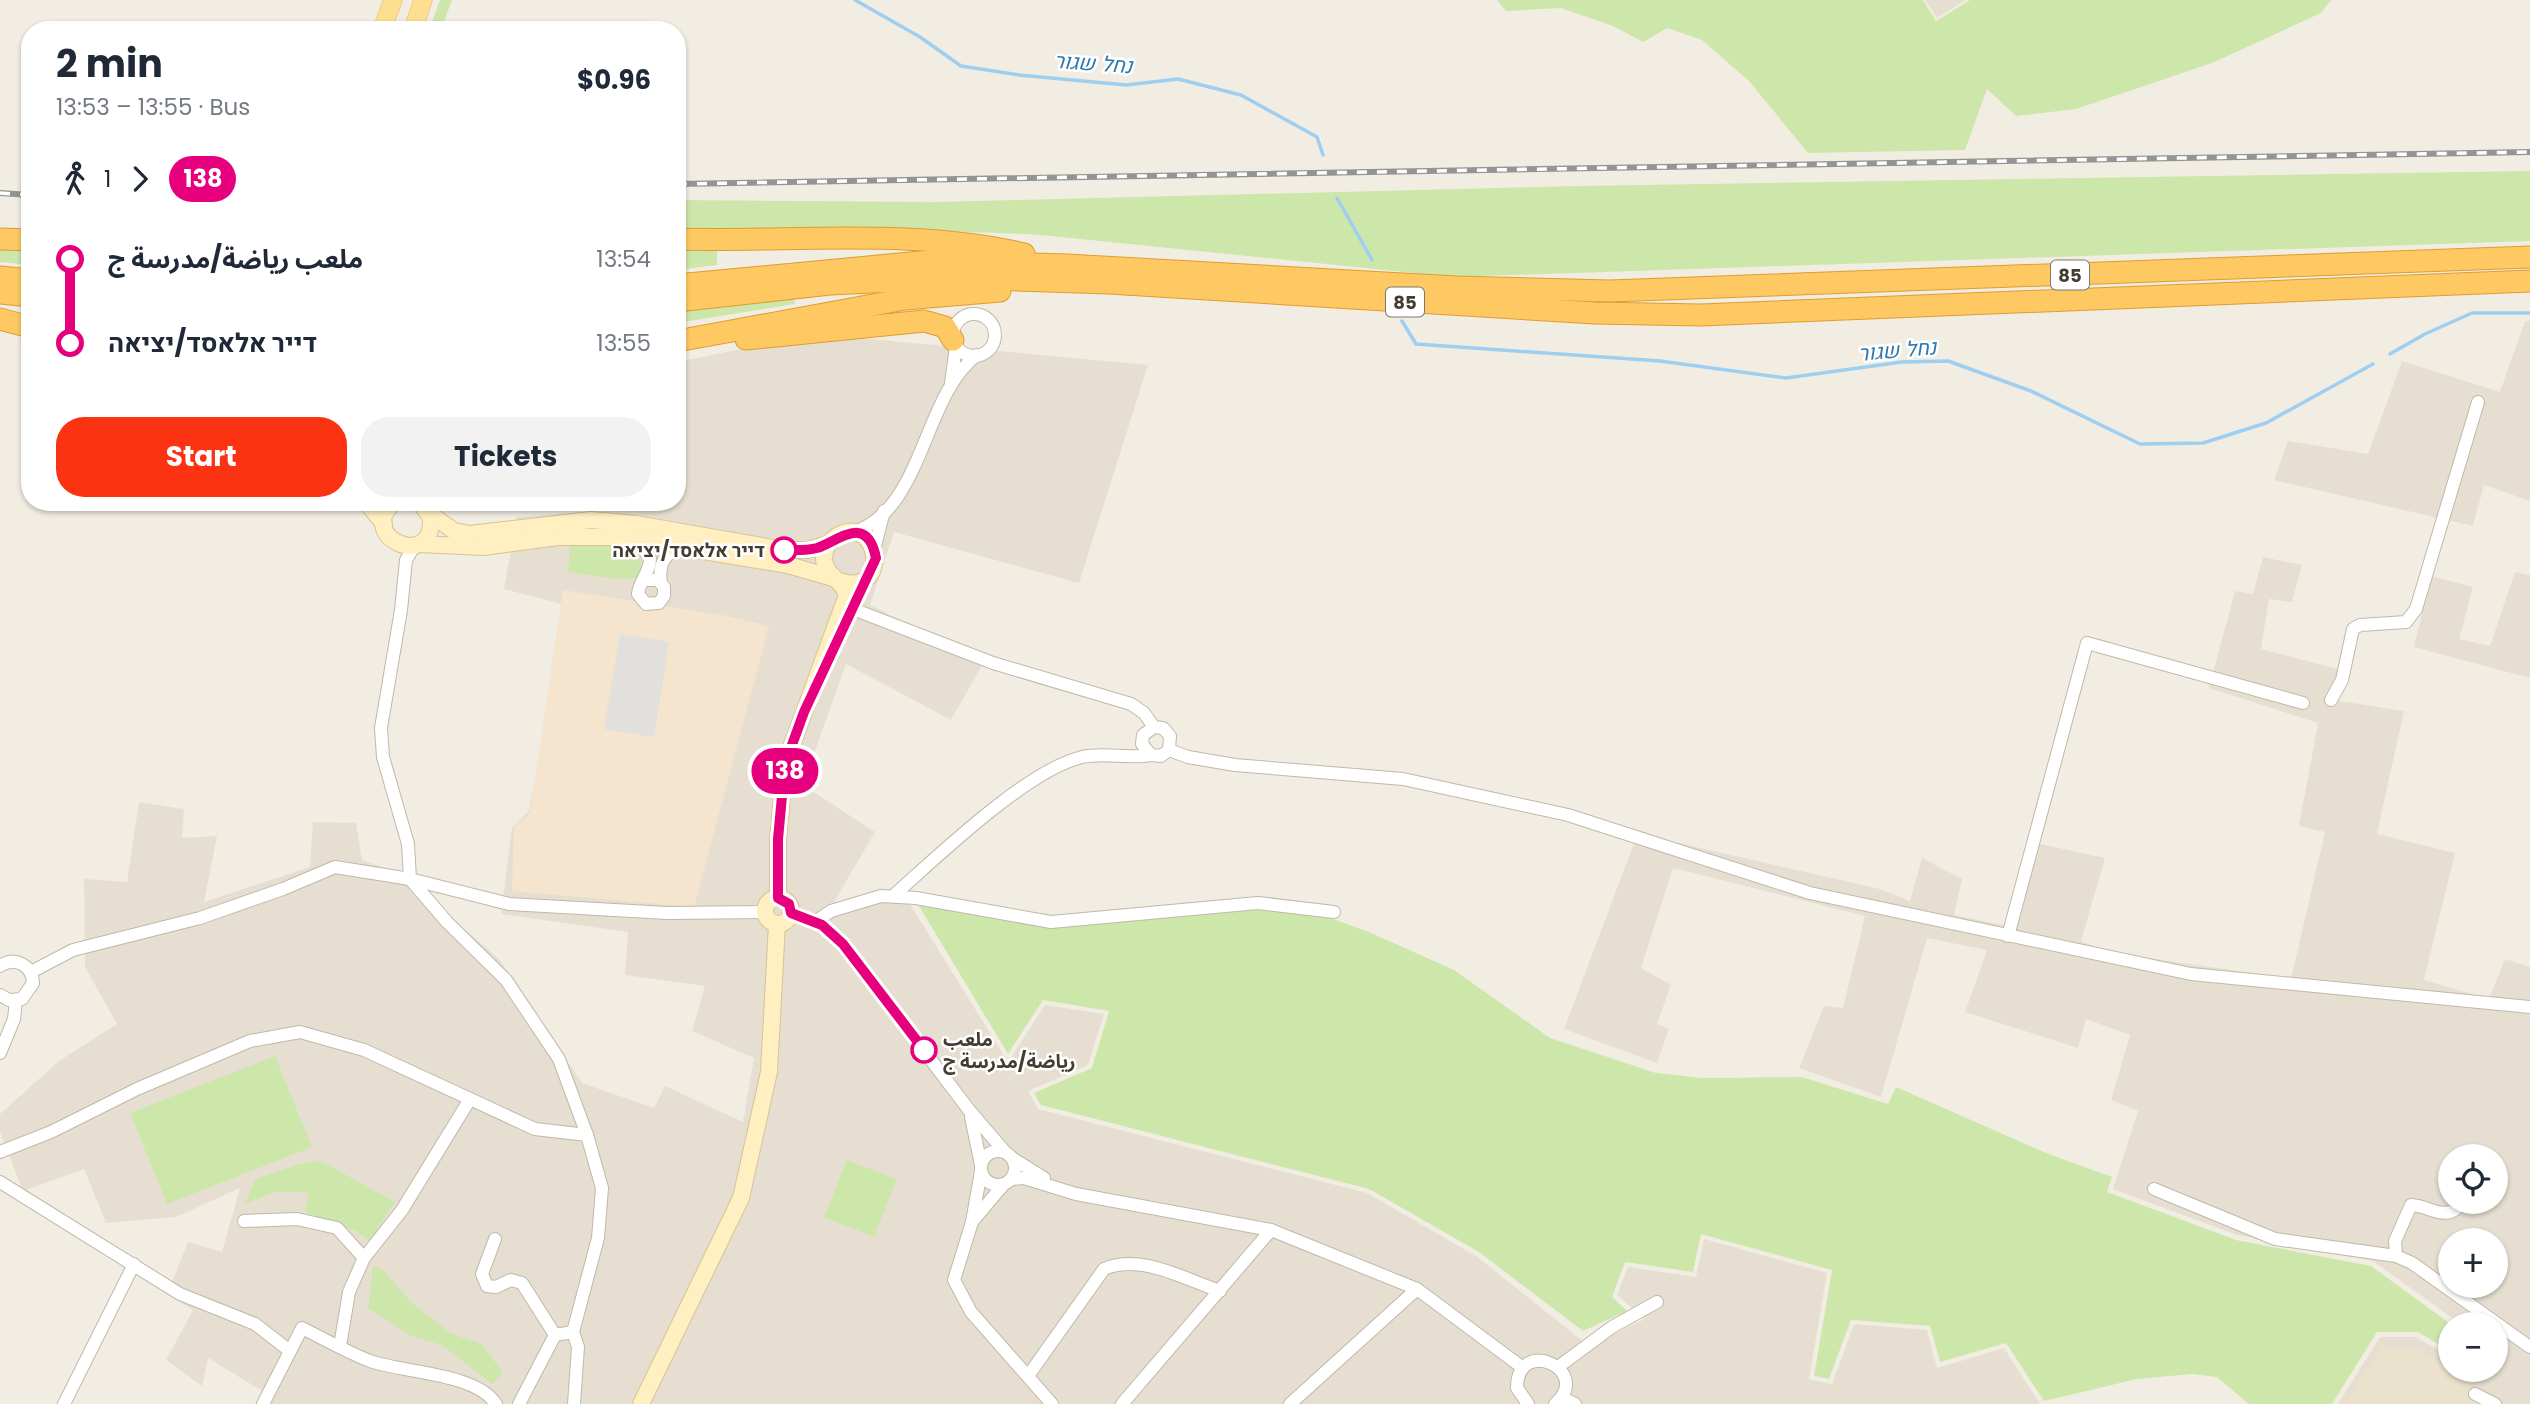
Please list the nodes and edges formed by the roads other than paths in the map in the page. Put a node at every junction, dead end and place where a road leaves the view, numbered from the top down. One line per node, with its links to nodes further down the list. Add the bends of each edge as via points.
1 (393, 0): 3 (main road)
2 (423, 0): 4 (main road)
3 (385, 21)
4 (416, 21)
5 (0, 239): 7 (highway)
6 (686, 239): 9 (highway, via 980,243)
7 (21, 240)
8 (2530, 257): 9 (highway, 85, via 1610,291)
9 (1067, 265): 14 (highway, 85, via 931,261)
10 (0, 276): 11 (highway)
11 (21, 279)
12 (2530, 281): 13 (highway, 85, via 1701,315 1595,313)
13 (1109, 283): 17 (highway, 85, via 930,278); 20 (highway, via 905,299)
14 (686, 284)
15 (0, 293): 16 (highway)
16 (21, 295)
17 (686, 300)
18 (0, 319): 19 (highway)
19 (21, 325)
20 (686, 339)
21 (686, 340): 22 (highway, via 766,339 924,321 945,327)
22 (954, 343): 23 (street, via 967,355); 23 (street, via 952,333 958,320 971,314 984,316 993,326 994,340 987,351); 24 (street)
23 (977, 355): 24 (street)
24 (950, 390): 30 (street, via 911,471)
25 (2478, 402): 44 (street, via 2416,609 2406,622 2353,629 2342,680)
26 (373, 511): 31 (main road)
27 (387, 511): 31 (main road)
28 (426, 511): 34 (main road, via 430,533)
29 (429, 511): 35 (main road, via 454,531 470,534 591,520 784,550)
30 (885, 511): 32 (street); 37 (street)
31 (387, 531): 34 (main road, via 404,546); 41 (street)
32 (851, 533): 35 (main road, via 838,535); 37 (main road, via 863,537)
33 (638, 540): 34 (main road, via 575,536 484,547); 36 (main road); 39 (street, via 650,558)
34 (417, 544): 41 (street, via 406,560)
35 (829, 544): 40 (main road, via 824,560)
36 (679, 546): 40 (main road, via 788,565); 42 (street, via 664,559)
37 (874, 550): 38 (main road, via 874,566)
38 (865, 579): 40 (main road, via 850,584); 43 (main road)
39 (645, 580): 42 (street); 42 (street, via 638,594 650,605 664,596)
40 (836, 580): 43 (main road, via 847,595)
41 (403, 582): 49 (street, via 381,743 408,844)
42 (662, 583)
43 (849, 608): 46 (street, via 993,663 1131,705); 51 (main road, via 785,764)
44 (2331, 700)
45 (2303, 703): 57 (street, via 2087,643)
46 (1154, 727): 47 (street, via 1170,736); 48 (street, via 1142,740)
47 (1168, 750): 48 (street); 57 (street, via 1235,765 1404,779 1543,809 1810,893)
48 (1151, 755): 50 (street, via 1082,757 1047,772 959,837)
49 (410, 879): 52 (street, via 509,904); 59 (street, via 335,867 200,918 73,950); 66 (street, via 506,980 559,1059)
50 (893, 896): 53 (street, via 1051,922 1258,903); 55 (street, via 831,911)
51 (778, 898): 52 (main road, via 768,902); 54 (main road, via 789,904)
52 (765, 912): 56 (main road, via 770,922)
53 (1334, 912)
54 (791, 913): 55 (street); 56 (main road, via 784,923)
55 (815, 922): 65 (street, via 843,944)
56 (777, 924): 101 (main road, via 769,1072 741,1198)
57 (2008, 936): 62 (street, via 2191,974)
58 (0, 966): 59 (street, via 19,962)
59 (31, 972): 61 (street, via 31,989)
60 (0, 996): 61 (street)
61 (16, 1001): 63 (street)
62 (2530, 1007)
63 (0, 1053)
64 (470, 1099): 66 (street, via 535,1129); 67 (street, via 364,1050 300,1032 250,1041); 80 (street, via 402,1210)
65 (969, 1110): 68 (street); 69 (street)
66 (587, 1135): 85 (street, via 602,1188 598,1238)
67 (0, 1152)
68 (1008, 1155): 69 (street, via 990,1153); 70 (street, via 1015,1166); 73 (street)
69 (981, 1168): 70 (street, via 989,1183); 76 (street)
70 (1007, 1181): 73 (street, via 1024,1178); 76 (street)
71 (0, 1182): 81 (street)
72 (2154, 1189): 79 (street, via 2275,1239)
73 (1076, 1194): 77 (street)
74 (2438, 1211): 79 (street, via 2411,1205 2395,1241)
75 (244, 1222): 80 (street, via 297,1219 337,1228)
76 (972, 1222): 92 (street, via 954,1280 971,1312)
77 (1271, 1230): 82 (street); 83 (street)
78 (495, 1240): 86 (street, via 482,1274 487,1286 511,1280 522,1283)
79 (2396, 1256): 88 (street)
80 (364, 1258): 87 (street, via 349,1292)
81 (134, 1265): 89 (street, via 180,1294 255,1324); 96 (street)
82 (1418, 1289): 91 (street); 104 (street)
83 (1220, 1291): 92 (street, via 1135,1262 1118,1262 1104,1269); 103 (street)
84 (1657, 1302): 90 (street, via 1612,1327)
85 (573, 1332): 86 (street); 100 (street, via 578,1347)
86 (555, 1335): 99 (street)
87 (340, 1346): 89 (street, via 302,1328); 98 (street, via 371,1361 460,1382 489,1393)
88 (2530, 1347)
89 (290, 1351): 97 (street)
90 (1558, 1367): 91 (street, via 1536,1360); 94 (street, via 1565,1382)
91 (1523, 1368): 95 (street, via 1517,1388)
92 (1028, 1376): 102 (street)
93 (2474, 1394): 106 (street)
94 (1558, 1401): 105 (street)
95 (1524, 1403)
96 (64, 1404)
97 (263, 1404)
98 (496, 1404)
99 (519, 1404)
100 (574, 1404)
101 (641, 1404)
102 (1052, 1404)
103 (1122, 1404)
104 (1290, 1404)
105 (1575, 1404)
106 (2495, 1404)

